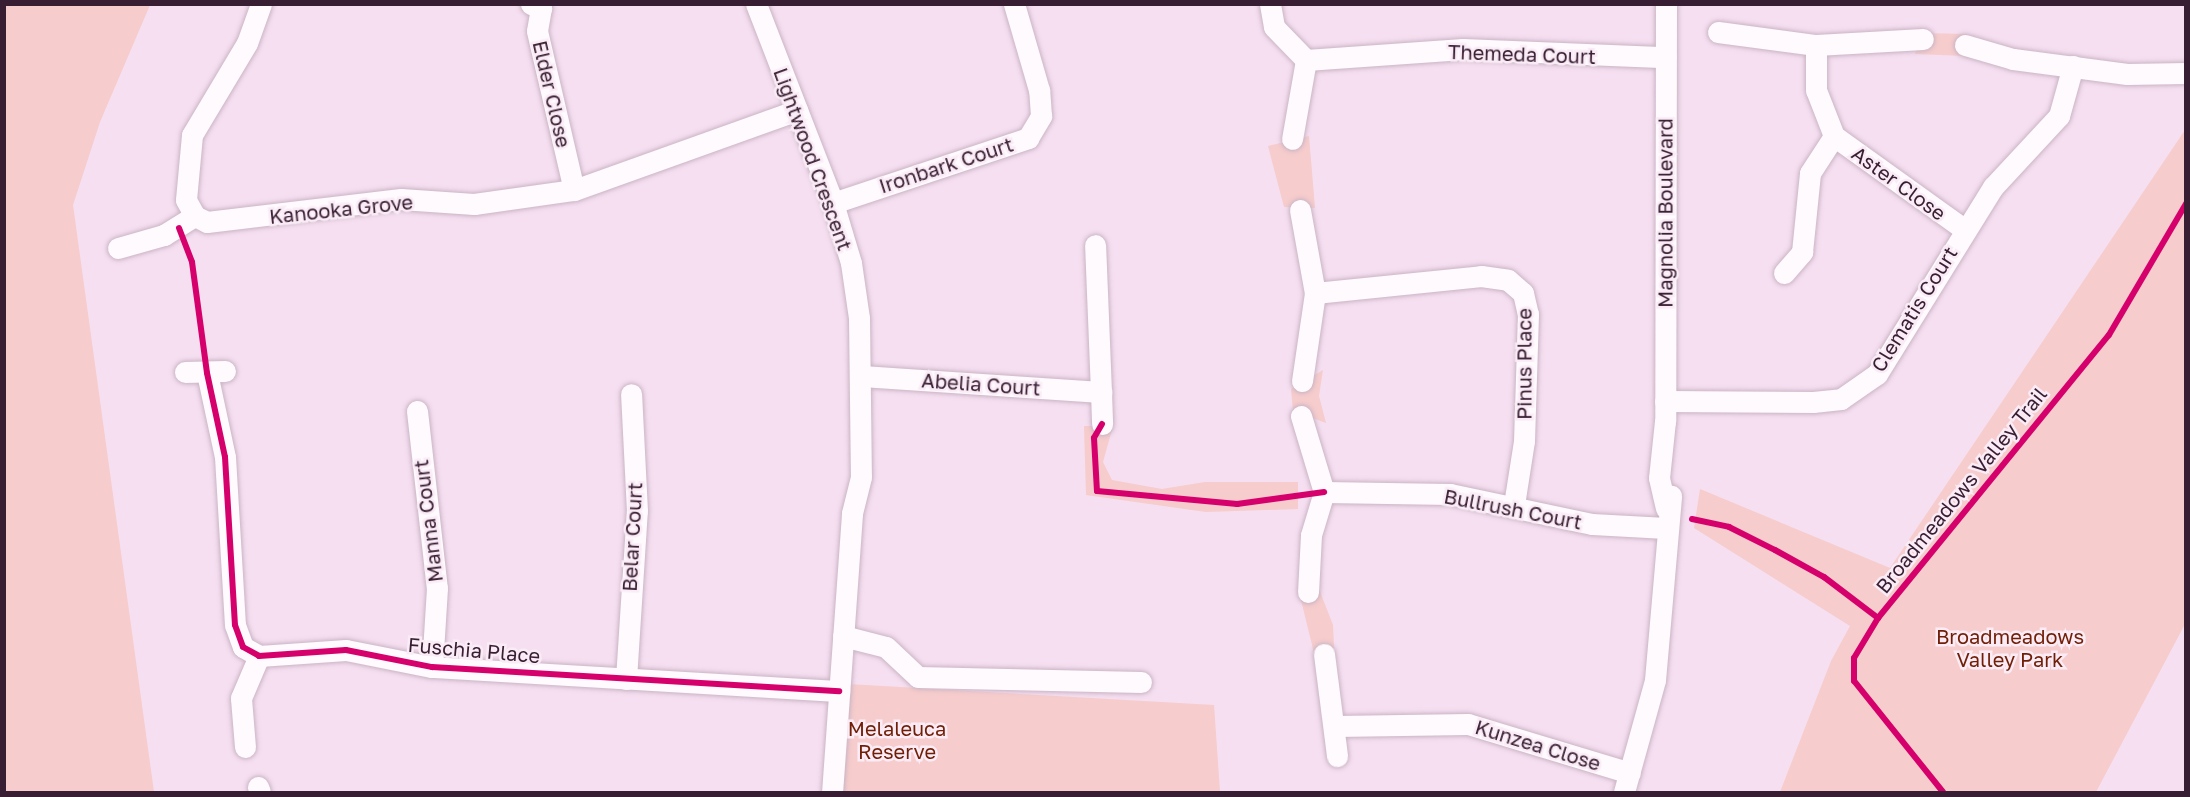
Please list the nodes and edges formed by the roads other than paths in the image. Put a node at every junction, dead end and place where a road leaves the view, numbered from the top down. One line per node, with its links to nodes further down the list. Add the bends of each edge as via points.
1 (261, 4): 21 (street, via 247,42 192,135 185,174 186,200)
2 (756, 4): 15 (street, Lightwood Crescent)
3 (1014, 4): 19 (street, Ironbark Court, via 1039,90 1041,116 1028,138)
4 (1270, 4): 12 (street, via 1274,27)
5 (1666, 4): 11 (street, Magnolia Boulevard)
6 (542, 6): 18 (street, Elder Close, via 537,31)
7 (1718, 32): 9 (street)
8 (1923, 39): 9 (street)
9 (1816, 45): 16 (street, Aster Close, via 1816,90)
10 (1965, 45): 13 (street, via 2013,59)
11 (1666, 57): 12 (street, Themeda Court, via 1475,49); 33 (street, Magnolia Boulevard)
12 (1306, 60): 17 (street)
13 (2073, 66): 14 (street, via 2127,74); 22 (street, Clematis Court, via 2059,116 2035,137)
14 (2186, 73)
15 (797, 110): 18 (street, Kanooka Grove); 19 (street, Lightwood Crescent)
16 (1834, 136): 22 (street, Aster Close); 25 (street, Aster Close, via 1809,173 1802,252)
17 (1292, 139)
18 (574, 190): 21 (street, Kanooka Grove, via 474,204 400,199 212,223)
19 (833, 203): 29 (street, Lightwood Crescent, via 851,263)
20 (1300, 210): 26 (street)
21 (195, 216): 24 (street, via 164,236)
22 (1964, 229): 33 (street, Clematis Court, via 1877,374 1841,399)
23 (1095, 245): 30 (street)
24 (118, 248)
25 (1784, 273)
26 (1315, 293): 28 (street); 37 (street, Pinus Place, via 1480,276 1508,280 1523,293 1528,314 1524,441)
27 (185, 372): 42 (street, via 216,372 235,546 235,625 243,647)
28 (1302, 381)
29 (861, 382): 30 (street, Abelia Court); 40 (street, Lightwood Crescent, via 850,439 852,514)
30 (1101, 392): 35 (street)
31 (631, 394): 44 (street, Belar Court, via 637,511)
32 (417, 411): 43 (street, Manna Court, via 437,588)
33 (1665, 411): 38 (street, Magnolia Boulevard, via 1659,478)
34 (1301, 416): 36 (street)
35 (1101, 424)
36 (1324, 492): 37 (street, Bullrush Court, via 1450,494); 39 (street, via 1311,535)
37 (1514, 505): 38 (street, Bullrush Court, via 1592,524)
38 (1666, 518): 50 (street, Magnolia Boulevard, via 1663,623)
39 (1308, 592)
40 (843, 636): 45 (street, via 886,647 918,677); 46 (street, Lightwood Crescent)
41 (1324, 654): 47 (street)
42 (259, 656): 43 (street, Fuschia Place, via 346,650); 48 (street, via 241,698)
43 (432, 667): 44 (street, Fuschia Place)
44 (626, 679): 46 (street, Fuschia Place)
45 (1141, 682)
46 (839, 692): 51 (street, Lightwood Crescent)
47 (1336, 726): 49 (street); 50 (street, Kunzea Close, via 1468,724)
48 (245, 747)
49 (1337, 756)
50 (1627, 783)
51 (832, 792)

